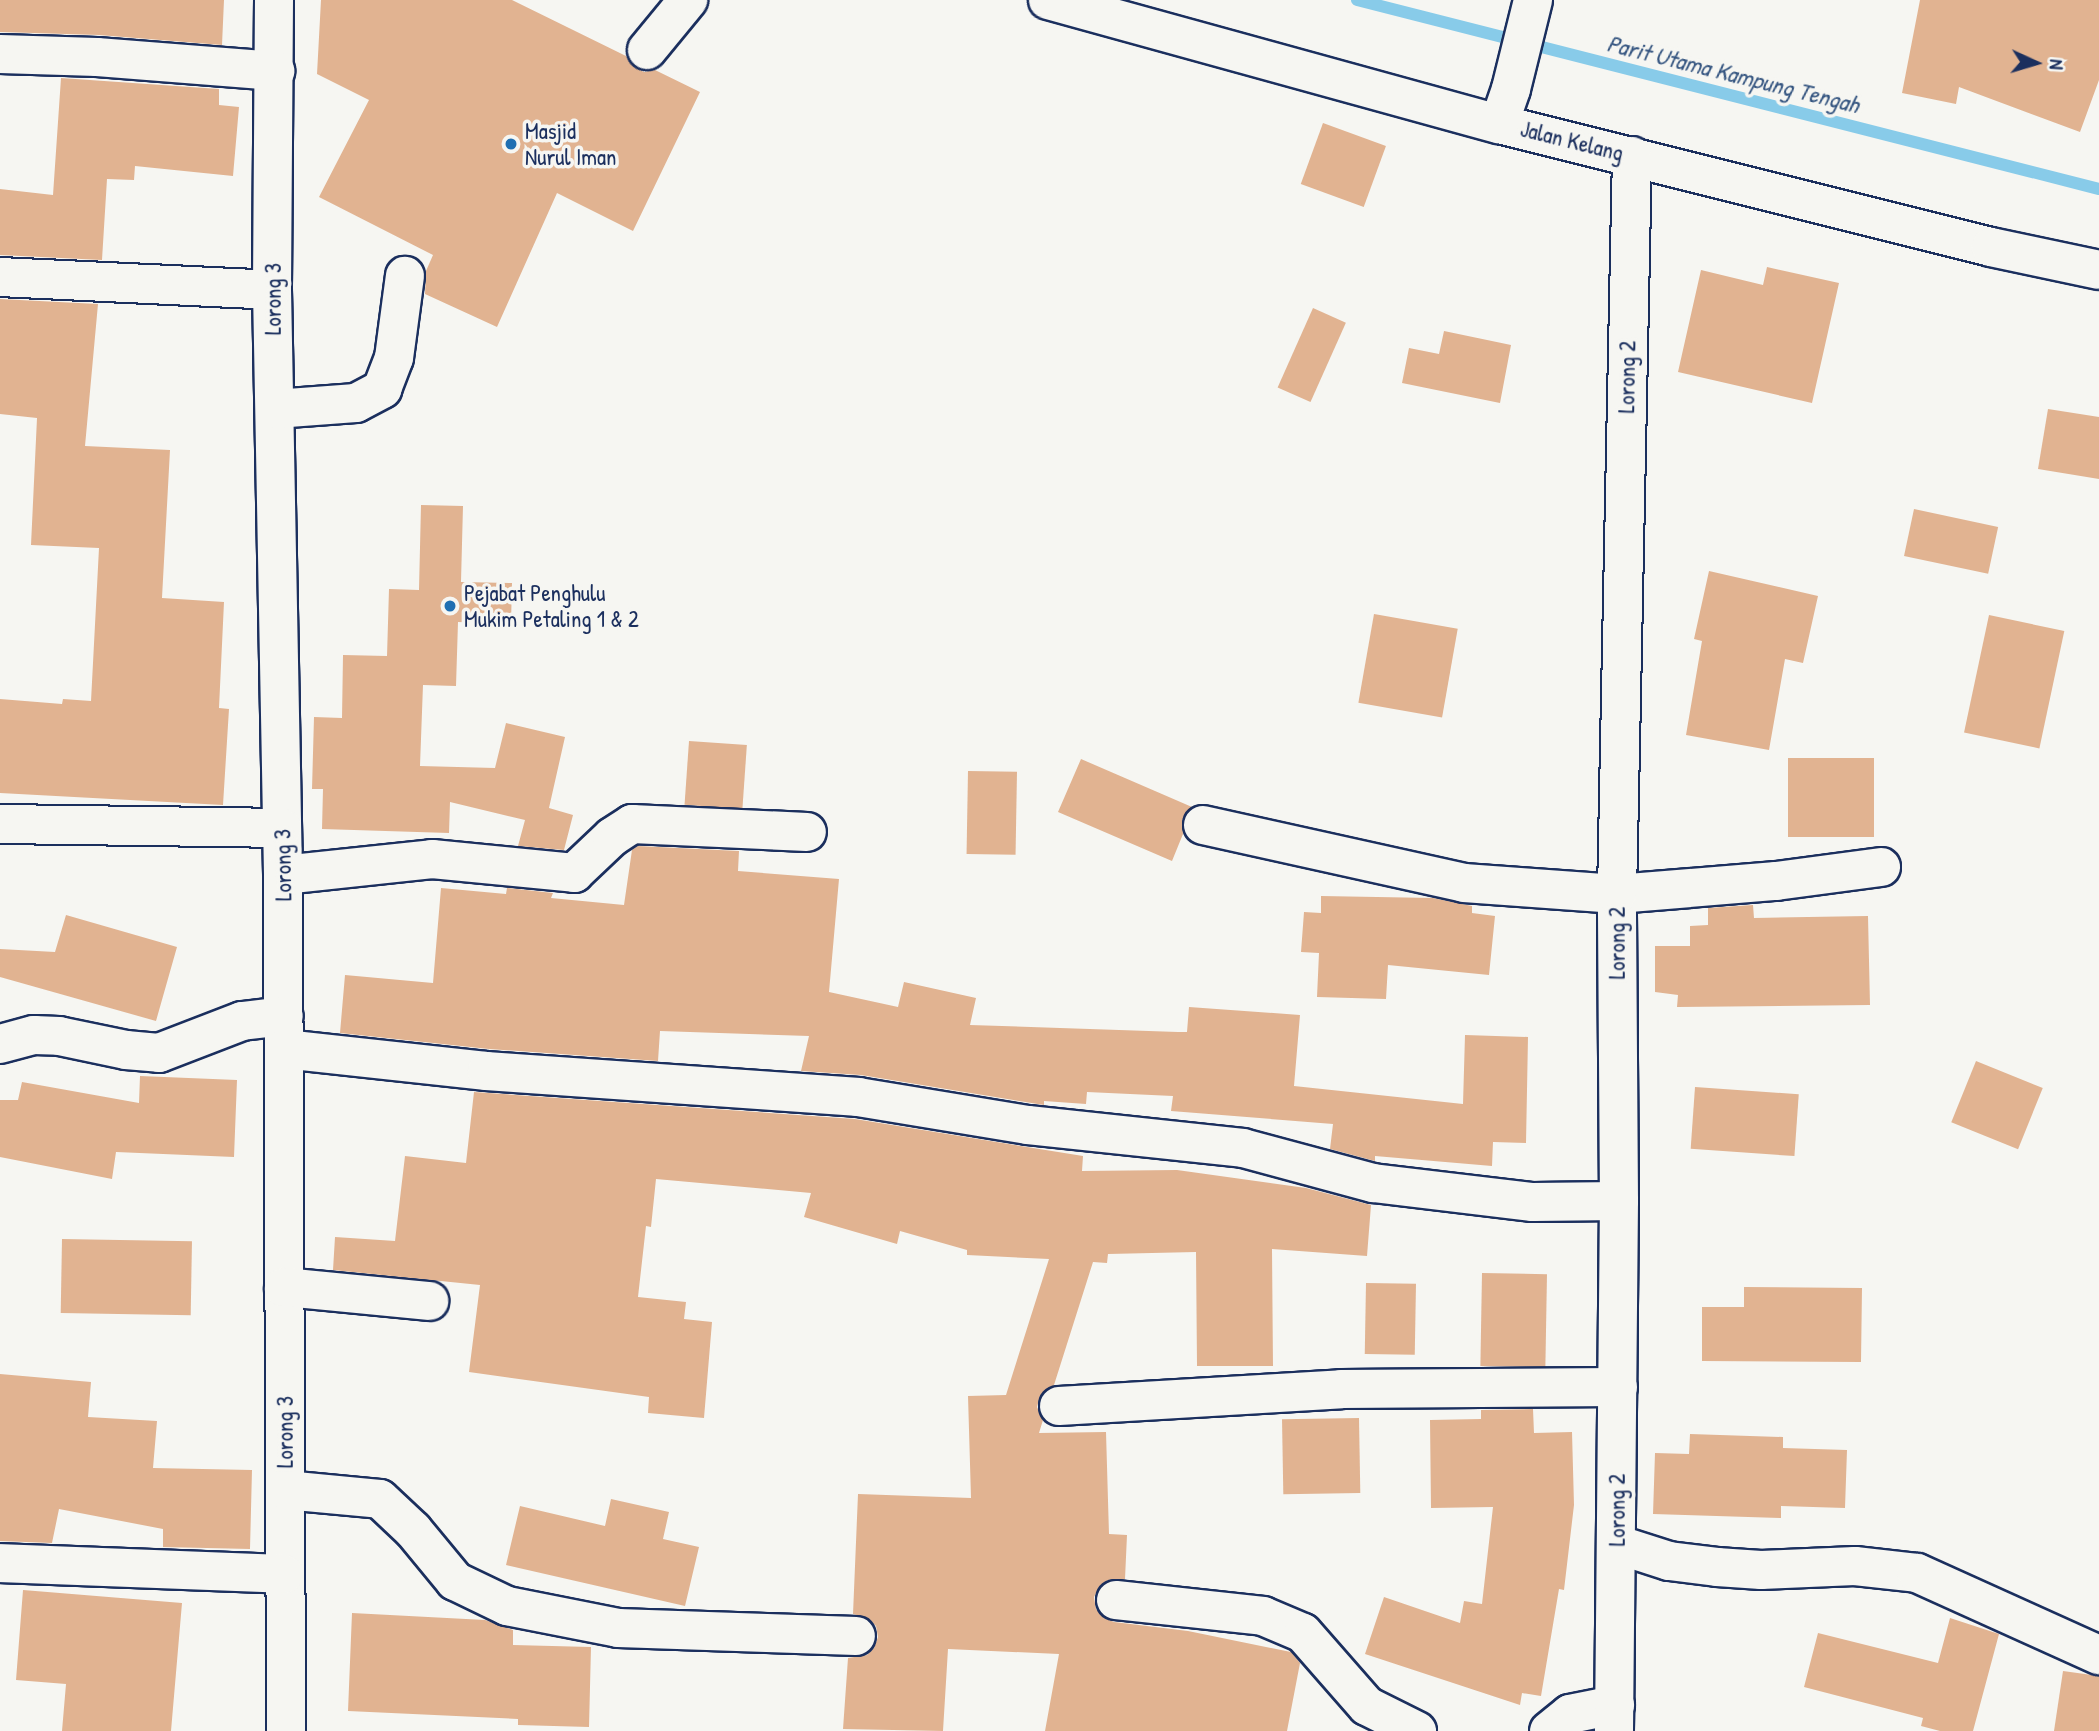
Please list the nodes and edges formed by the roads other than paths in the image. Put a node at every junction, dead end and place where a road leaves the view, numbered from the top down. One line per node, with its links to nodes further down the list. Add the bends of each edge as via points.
1 (274, 0): 7 (street, Lorong 3)
2 (688, 0): 5 (street)
3 (1048, 0): 8 (street, Jalan Kelang)
4 (1533, 3): 8 (street)
5 (647, 50)
6 (0, 54): 7 (street)
7 (275, 71): 13 (street, Lorong 3)
8 (1505, 106): 9 (street, Jalan Kelang)
9 (1632, 156): 10 (street, Jalan Kelang); 21 (street, Lorong 2)
10 (2099, 270)
11 (405, 276): 14 (street, via 394,358 382,389 356,403)
12 (0, 277): 13 (street)
13 (272, 290): 14 (street, Lorong 3)
14 (275, 409): 17 (street, Lorong 3)
15 (0, 824): 17 (street)
16 (1203, 825): 21 (street, via 1464,883)
17 (282, 828): 20 (street, Lorong 3)
18 (807, 832): 20 (street, via 632,824 575,873 432,859)
19 (1881, 867): 21 (street)
20 (283, 875): 22 (street, Lorong 3)
21 (1617, 894): 24 (street, Lorong 2)
22 (284, 1032): 23 (street, via 242,1021 159,1053 59,1036 34,1035); 24 (street, via 487,1071 858,1097 1028,1125 1242,1148 1374,1183 1533,1202); 25 (street, Lorong 3)
23 (0, 1044)
24 (1619, 1201): 27 (street, Lorong 2)
25 (284, 1287): 26 (street); 29 (street, Lorong 3)
26 (429, 1301)
27 (1618, 1387): 28 (street, via 1341,1389); 30 (street, Lorong 2)
28 (1059, 1406)
29 (285, 1490): 32 (street, Lorong 3); 34 (street, via 380,1499 456,1581 507,1606 618,1628)
30 (1616, 1544): 35 (street, via 1669,1561 1717,1567 1855,1566 1917,1573); 36 (street, Lorong 2)
31 (0, 1563): 32 (street)
32 (284, 1574): 37 (street, Lorong 3)
33 (1116, 1600): 38 (street, via 1263,1616 1303,1633 1367,1706)
34 (856, 1636)
35 (2099, 1655)
36 (1614, 1718): 39 (street, via 1570,1714)
37 (286, 1731)
38 (1417, 1731)
39 (1549, 1731)

